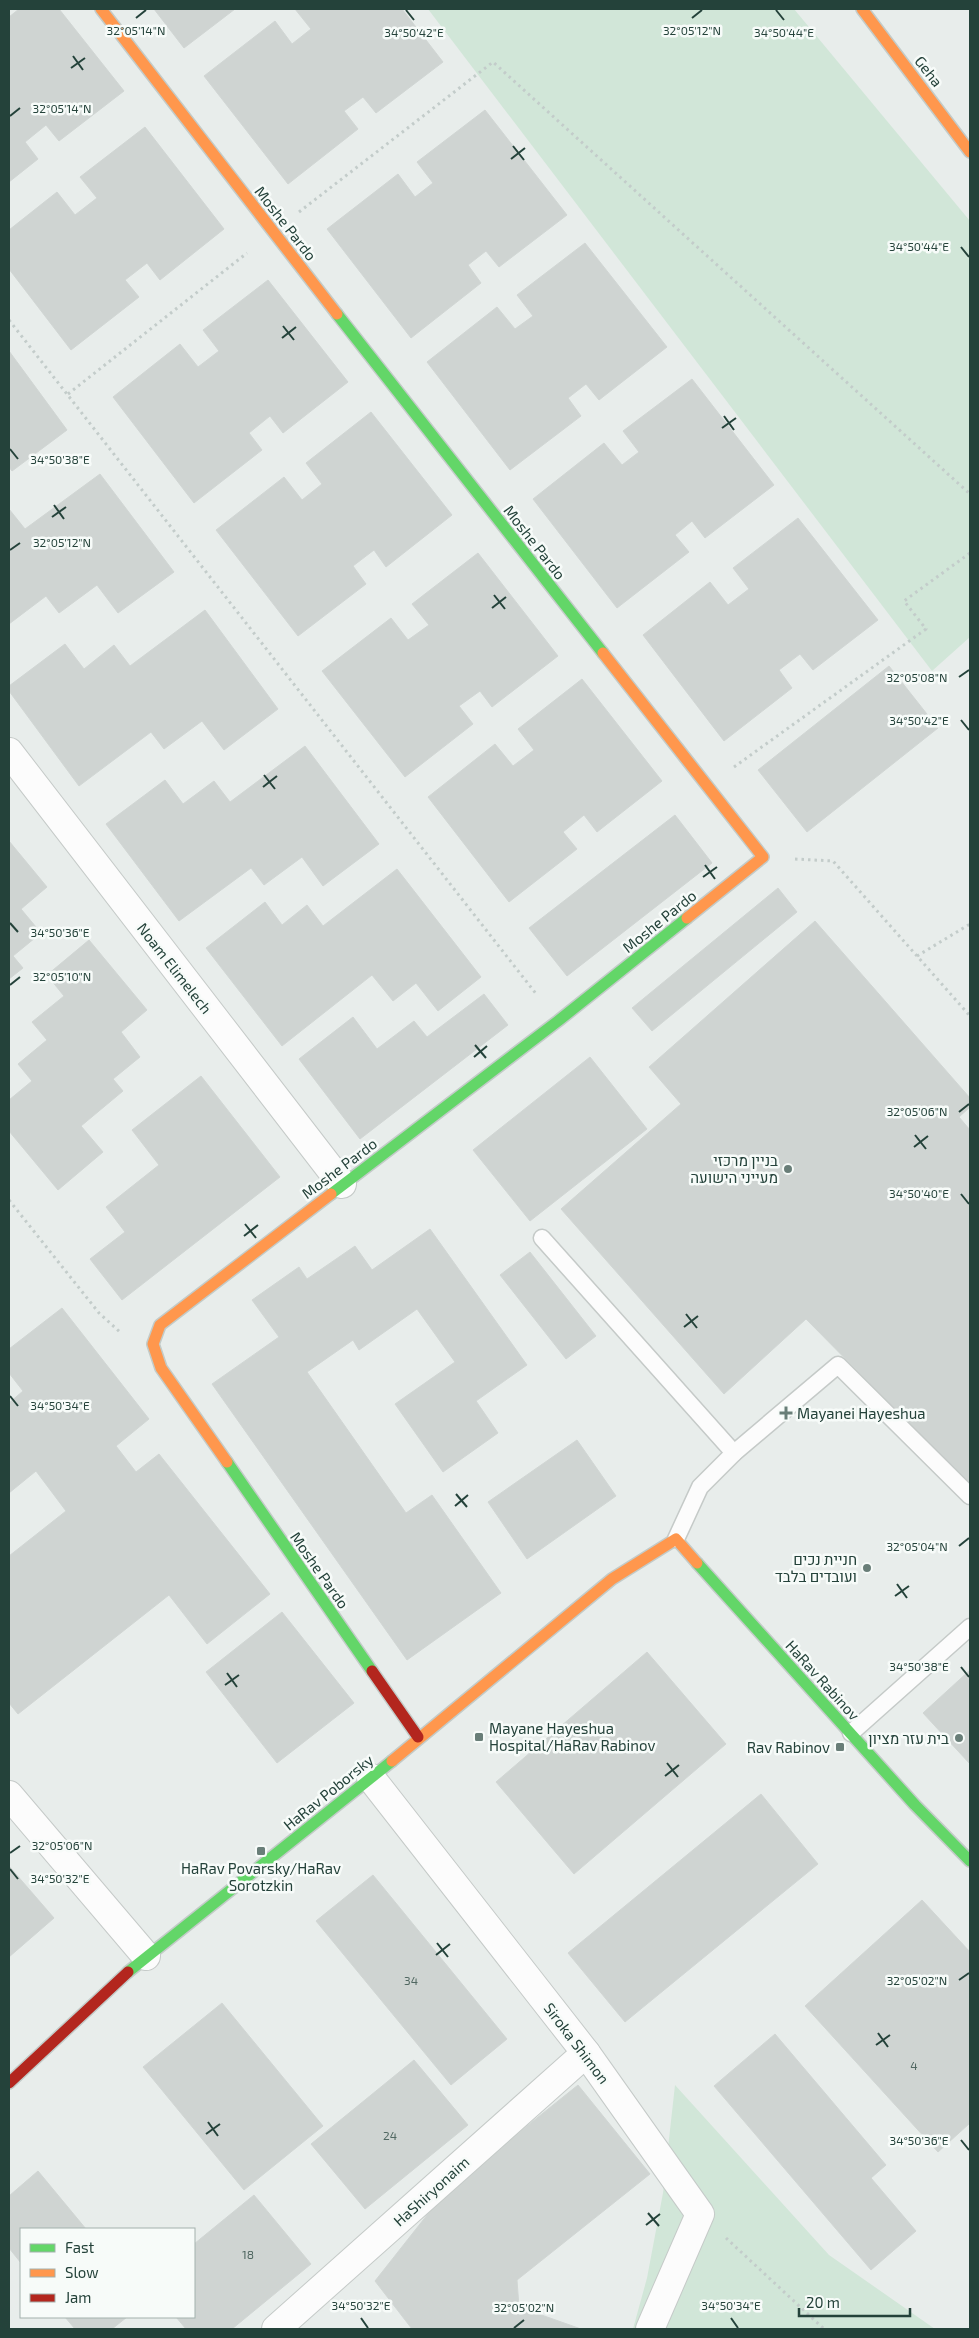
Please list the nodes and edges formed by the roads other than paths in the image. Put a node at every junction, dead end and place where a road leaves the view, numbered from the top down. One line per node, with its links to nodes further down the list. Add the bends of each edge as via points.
1 (101, 9): 5 (main road, Moshe Pardo, via 764,857 558,1021)
2 (862, 9): 3 (main road, Geha)
3 (970, 152)
4 (9, 752): 5 (street, Noam Elimelech)
5 (342, 1184): 12 (main road, Moshe Pardo, via 160,1325 153,1344 161,1368)
6 (542, 1238): 7 (lane)
7 (734, 1453): 8 (lane, via 838,1366); 9 (lane, via 700,1487)
8 (970, 1496)
9 (676, 1539): 11 (main road, HaRav Rabinov); 12 (main road, HaRav Poborsky, via 612,1579)
10 (970, 1627): 11 (lane)
11 (850, 1733): 15 (main road, HaRav Rabinov)
12 (418, 1737): 13 (main road, HaRav Poborsky)
13 (371, 1778): 16 (main road, HaRav Poborsky); 17 (street, Siroka Shimon)
14 (9, 1795): 16 (street)
15 (970, 1861)
16 (146, 1956): 18 (main road, HaRav Poborsky)
17 (586, 2054): 19 (street, HaShiryonaim); 20 (street, Siroka Shimon, via 700,2214)
18 (9, 2083)
19 (276, 2329)
20 (650, 2329)

